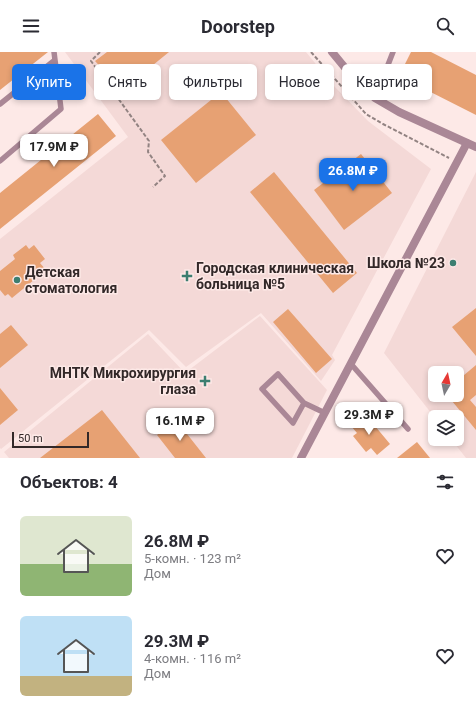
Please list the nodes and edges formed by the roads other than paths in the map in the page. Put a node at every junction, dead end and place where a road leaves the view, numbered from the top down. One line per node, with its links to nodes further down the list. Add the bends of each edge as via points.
1 (54, 52): 4 (lane)
2 (332, 52): 5 (street)
3 (393, 52): 6 (lane)
4 (55, 60): 8 (lane); 11 (lane, via 61,109)
5 (342, 64)
6 (388, 64)
7 (378, 100): 9 (street, via 398,112)
8 (0, 104)
9 (467, 142): 10 (street); 12 (street)
10 (476, 147)
11 (0, 161)
12 (351, 364): 14 (street); 15 (lane)
13 (304, 403): 13 (lane, via 278,374 262,389 293,423); 14 (lane)
14 (325, 413): 16 (street)
15 (408, 429)
16 (301, 458)

